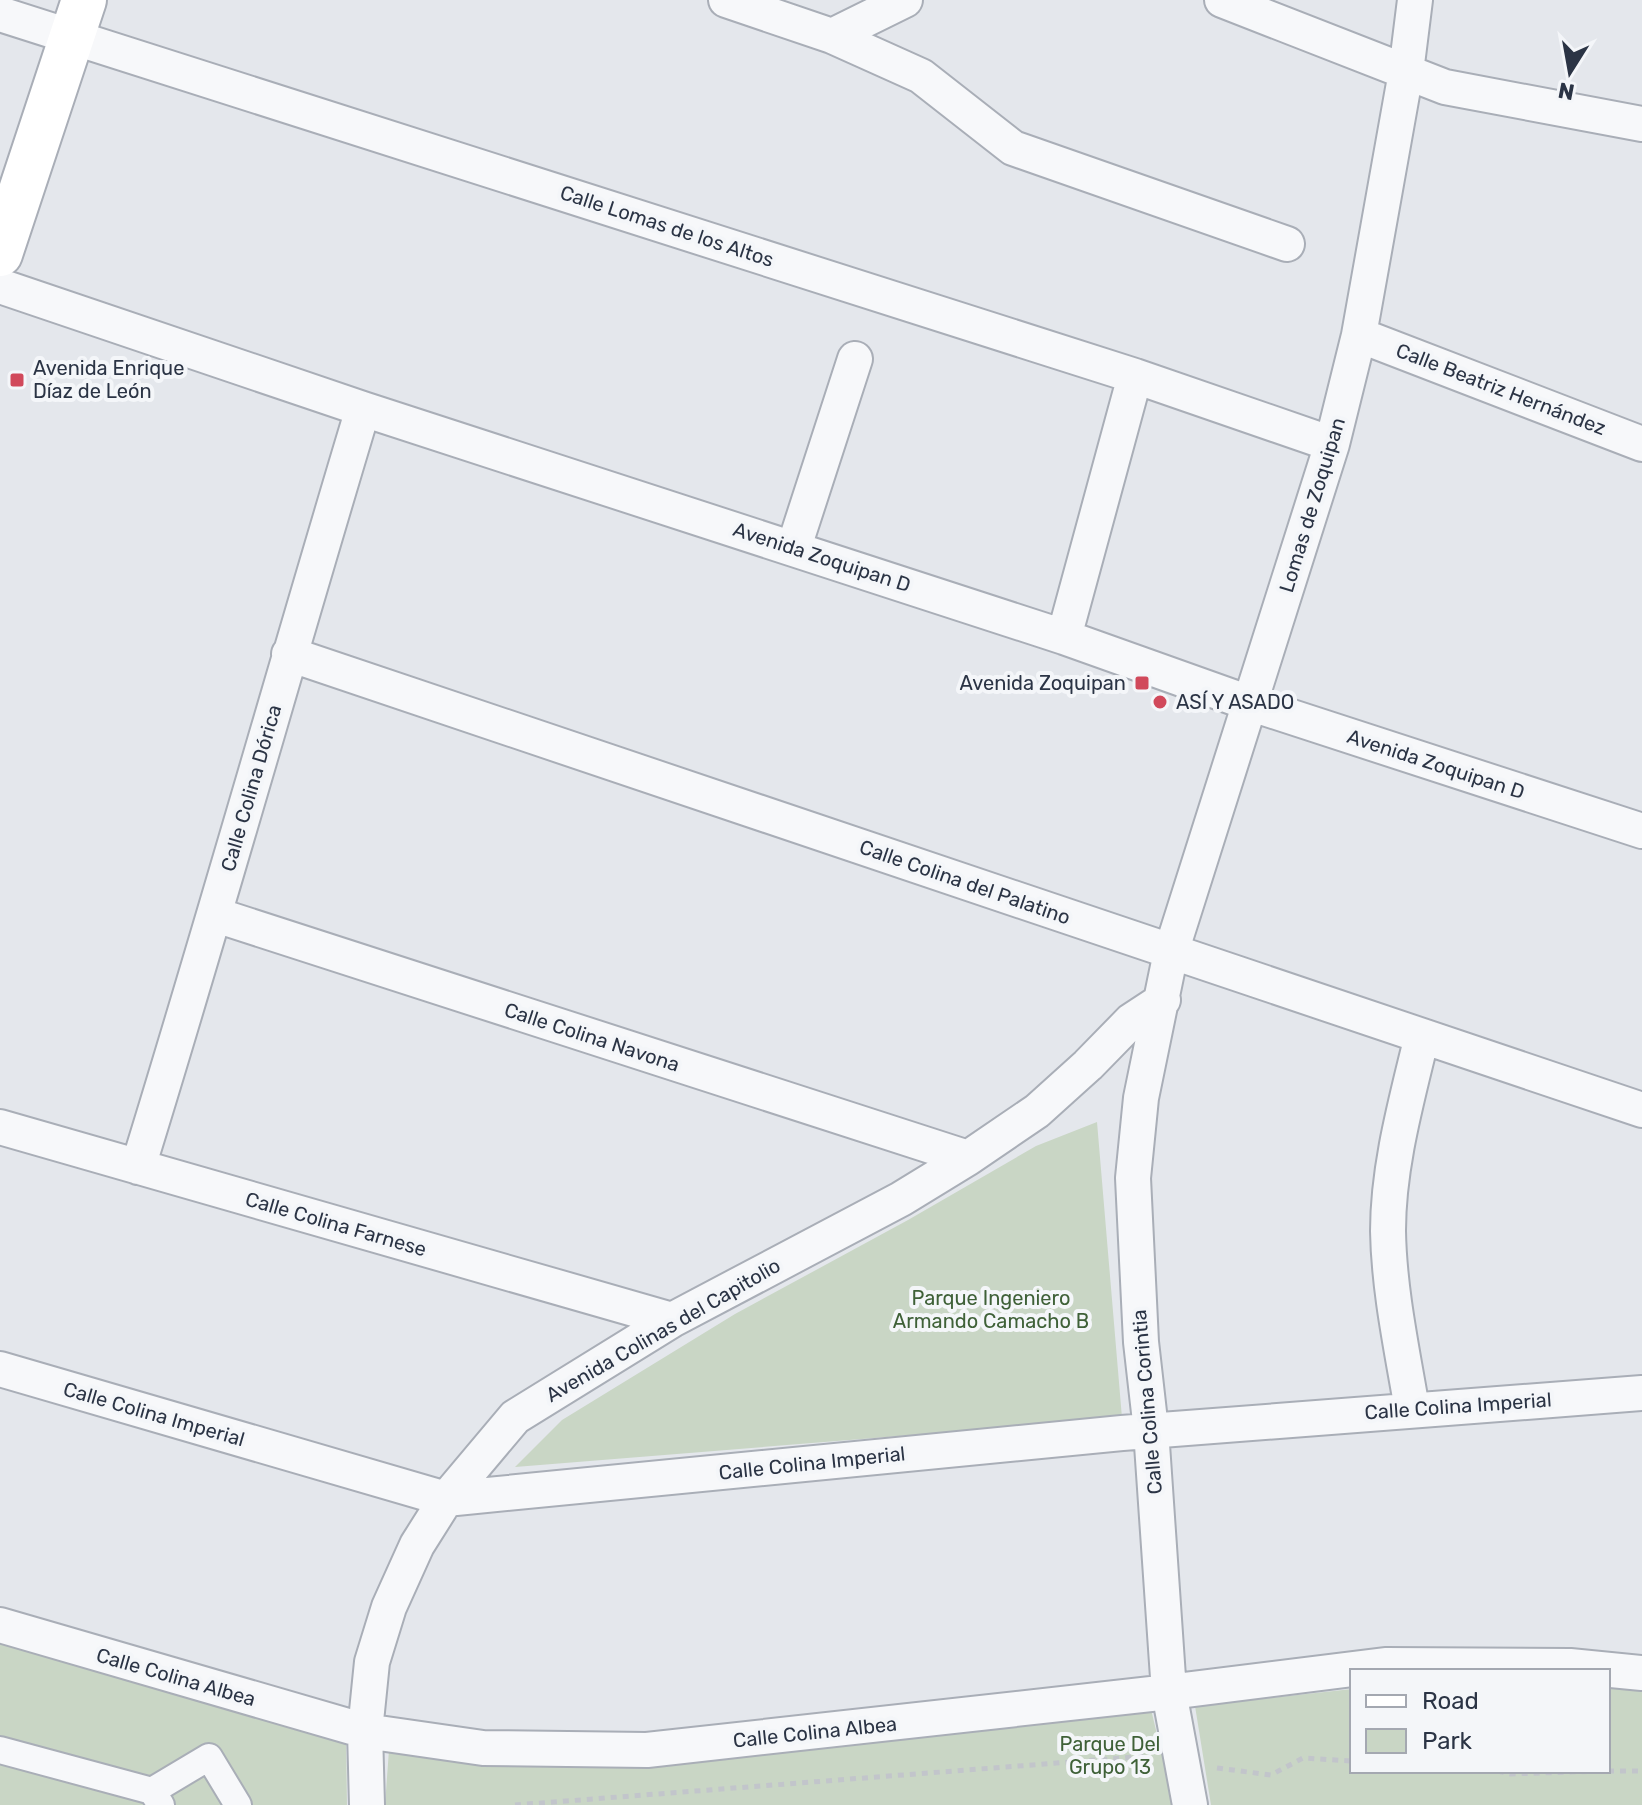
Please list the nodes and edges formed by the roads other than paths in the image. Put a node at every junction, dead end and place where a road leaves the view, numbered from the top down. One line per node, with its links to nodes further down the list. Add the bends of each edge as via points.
1 (726, 0): 7 (street)
2 (905, 0): 7 (street)
3 (1222, 0): 8 (street)
4 (1415, 0): 8 (street, Lomas de Zoquipan)
5 (0, 14): 6 (street, Calle Lomas de los Altos)
6 (78, 18): 11 (main road); 15 (street, Calle Lomas de los Altos)
7 (832, 36): 10 (street, via 921,76 1013,148)
8 (1406, 72): 9 (street, via 1445,87); 13 (street, Lomas de Zoquipan)
9 (1642, 124)
10 (1287, 244)
11 (0, 254)
12 (0, 286): 16 (street, Avenida Zoquipan D)
13 (1359, 335): 17 (street, Lomas de Zoquipan); 18 (street, Calle Beatriz Hernández)
14 (855, 359): 19 (street)
15 (1135, 376): 17 (street, Calle Lomas de los Altos); 20 (street)
16 (363, 409): 19 (street, Avenida Zoquipan D); 21 (street, Calle Colina Dórica)
17 (1332, 444): 22 (street, Lomas de Zoquipan)
18 (1642, 444)
19 (794, 547): 20 (street, Avenida Zoquipan D)
20 (1064, 637): 22 (street, Avenida Zoquipan D)
21 (289, 654): 24 (street, Calle Colina Dórica); 25 (street, Calle Colina del Palatino)
22 (1252, 704): 23 (street, Avenida Zoquipan D); 25 (street, Lomas de Zoquipan)
23 (1642, 831)
24 (216, 915): 30 (street, Calle Colina Navona); 31 (street, Calle Colina Dórica)
25 (1171, 952): 26 (street, Lomas de Zoquipan); 27 (street, Calle Colina del Palatino)
26 (1163, 1000): 30 (street, Avenida Colinas del Capitolio, via 1131,1021 1037,1111); 36 (street, Calle Colina Corintia, via 1141,1098 1133,1178)
27 (1422, 1036): 28 (street, Calle Colina del Palatino); 35 (street, via 1396,1145 1388,1230)
28 (1642, 1110)
29 (0, 1127): 31 (street, Calle Colina Farnese)
30 (968, 1158): 32 (street, Avenida Colinas del Capitolio)
31 (138, 1167): 32 (street, Calle Colina Farnese)
32 (672, 1320): 37 (street, Avenida Colinas del Capitolio, via 515,1417)
33 (0, 1369): 37 (street, Calle Colina Imperial)
34 (1642, 1393): 35 (street, Calle Colina Imperial)
35 (1412, 1409): 36 (street, Calle Colina Imperial)
36 (1151, 1430): 37 (street, Calle Colina Imperial); 44 (street, Calle Colina Corintia)
37 (446, 1499): 45 (street, Avenida Colinas del Capitolio, via 417,1545 389,1607 372,1662)
38 (0, 1625): 45 (street, Calle Colina Albea)
39 (1350, 1669): 44 (street, Calle Colina Albea)
40 (1353, 1669): 41 (street, Calle Colina Albea)
41 (1601, 1669)
42 (1610, 1670): 43 (street, Calle Colina Albea)
43 (1642, 1673)
44 (1169, 1692): 45 (street, Calle Colina Albea, via 647,1750 483,1748); 50 (street, Calle Colina Corintia)
45 (365, 1731): 49 (street, Avenida Colinas del Capitolio)
46 (0, 1750): 47 (street)
47 (156, 1798): 48 (street, via 209,1757)
48 (238, 1805)
49 (367, 1805)
50 (1190, 1805)

